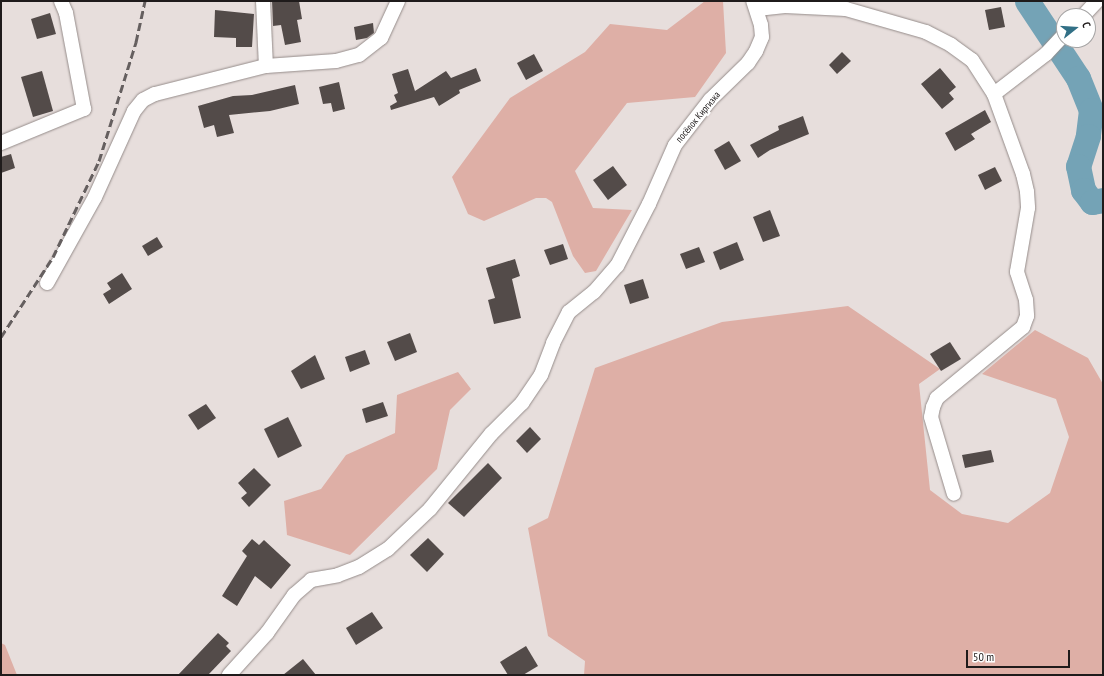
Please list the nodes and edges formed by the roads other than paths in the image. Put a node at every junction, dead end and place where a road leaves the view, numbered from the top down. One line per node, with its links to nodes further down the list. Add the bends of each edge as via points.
1 (61, 1): 8 (street, via 84,109)
2 (263, 1): 6 (street)
3 (398, 1): 6 (street, via 381,38 359,55 336,61)
4 (755, 5): 7 (street, via 846,9 926,32 972,60); 11 (street, посёлок Киргизка, via 762,37 756,51 748,63 710,100 675,145 649,204 617,266 594,292 569,312 552,343 541,375 522,403 491,434 430,509 388,549 359,567 338,575 311,580 294,595 267,633)
5 (1056, 43): 7 (street)
6 (266, 66): 9 (street, via 155,94 143,100 134,111 95,197)
7 (994, 94): 10 (street, via 1027,192 1028,208 1017,272 1026,300 1027,316 1023,327 937,398 933,407 931,416)
8 (1, 143)
9 (47, 283)
10 (954, 494)
11 (229, 675)

